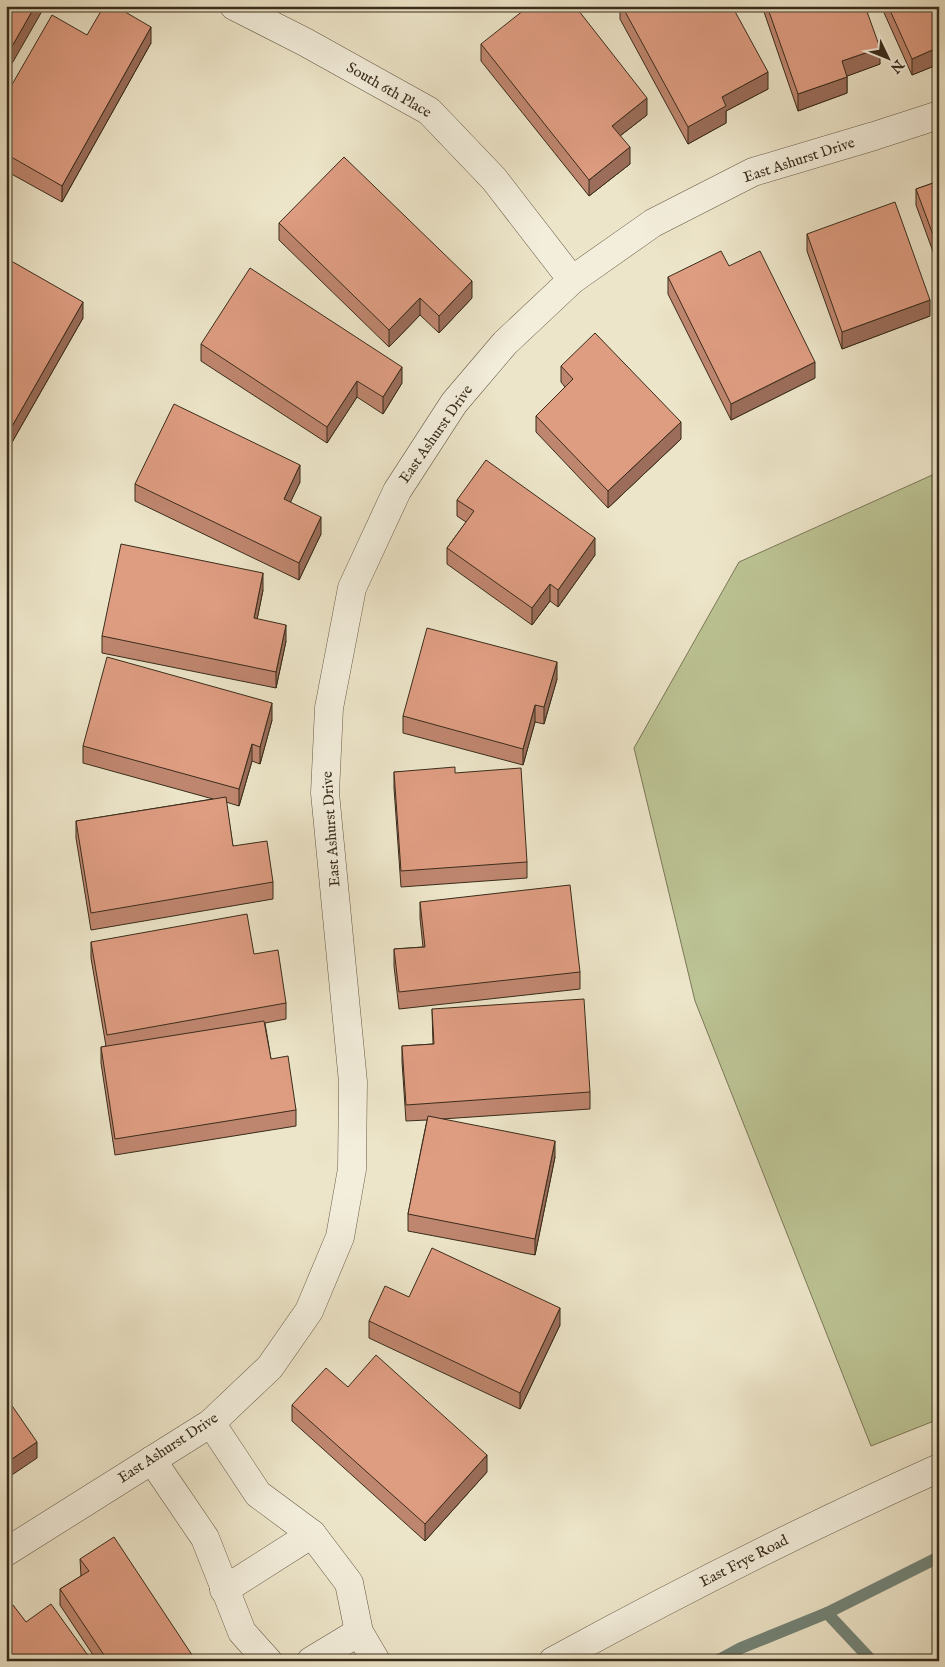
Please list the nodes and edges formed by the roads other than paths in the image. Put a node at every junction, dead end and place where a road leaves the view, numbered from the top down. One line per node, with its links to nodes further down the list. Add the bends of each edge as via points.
1 (234, 6): 3 (street, South 6th Place, via 429,110 494,180)
2 (939, 115): 3 (street, East Ashurst Drive, via 753,172 653,223)
3 (572, 280): 4 (street, East Ashurst Drive, via 505,344 454,403 397,491 352,588 330,708 325,793 354,1082 352,1169 340,1237 309,1310 270,1366)
4 (211, 1423): 5 (street, East Ashurst Drive); 7 (street, via 258,1494)
5 (152, 1460): 8 (street, East Ashurst Drive); 9 (street, via 205,1538)
6 (939, 1468): 14 (street, East Frye Road, via 753,1556)
7 (312, 1534): 9 (street); 10 (street, via 349,1583)
8 (6, 1552)
9 (224, 1590): 11 (street, via 242,1632)
10 (359, 1632): 12 (street); 13 (street)
11 (268, 1661)
12 (311, 1661)
13 (376, 1661)
14 (553, 1661)

